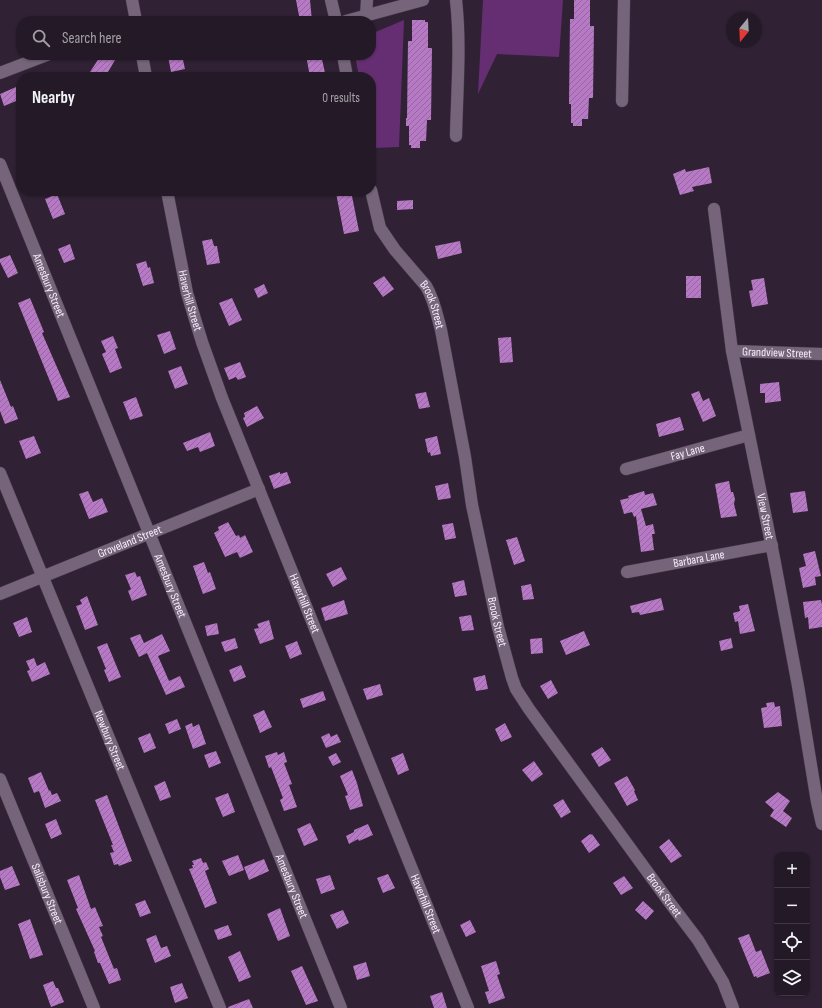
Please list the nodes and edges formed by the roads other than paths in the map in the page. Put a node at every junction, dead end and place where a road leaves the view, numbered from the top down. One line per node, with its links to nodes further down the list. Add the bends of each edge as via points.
1 (132, 0): 7 (street)
2 (331, 0): 8 (street)
3 (368, 0): 9 (street)
4 (423, 0): 9 (street)
5 (456, 0): 17 (street, via 459,26)
6 (624, 0): 16 (street)
7 (135, 16)
8 (335, 16)
9 (366, 16)
10 (34, 60): 15 (street)
11 (143, 60): 13 (street)
12 (344, 60): 14 (street)
13 (145, 72)
14 (346, 72)
15 (0, 73)
16 (622, 101)
17 (456, 136)
18 (0, 164): 28 (street, Amesbury Street)
19 (168, 196): 27 (street, Haverhill Street, via 187,293 202,342)
20 (372, 196): 39 (street, Brook Street, via 380,228 430,292 440,330 485,566 500,635 516,689 698,940 723,982)
21 (714, 209): 22 (street, View Street)
22 (732, 351): 23 (street, Grandview Street); 24 (street, View Street)
23 (822, 354)
24 (749, 435): 25 (street, Fay Lane); 29 (street, View Street)
25 (626, 469)
26 (0, 473): 31 (street, Newbury Street)
27 (259, 489): 28 (street, Groveland Street); 38 (street, Haverhill Street)
28 (150, 533): 31 (street, Groveland Street); 37 (street, Amesbury Street)
29 (772, 545): 30 (street, Barbara Lane); 34 (street, View Street)
30 (627, 572)
31 (43, 576): 32 (street, Groveland Street); 36 (street, Newbury Street)
32 (0, 594)
33 (0, 779): 35 (street, Salisbury Street)
34 (822, 824)
35 (94, 1008)
36 (220, 1008)
37 (341, 1008)
38 (468, 1008)
39 (733, 1008)

